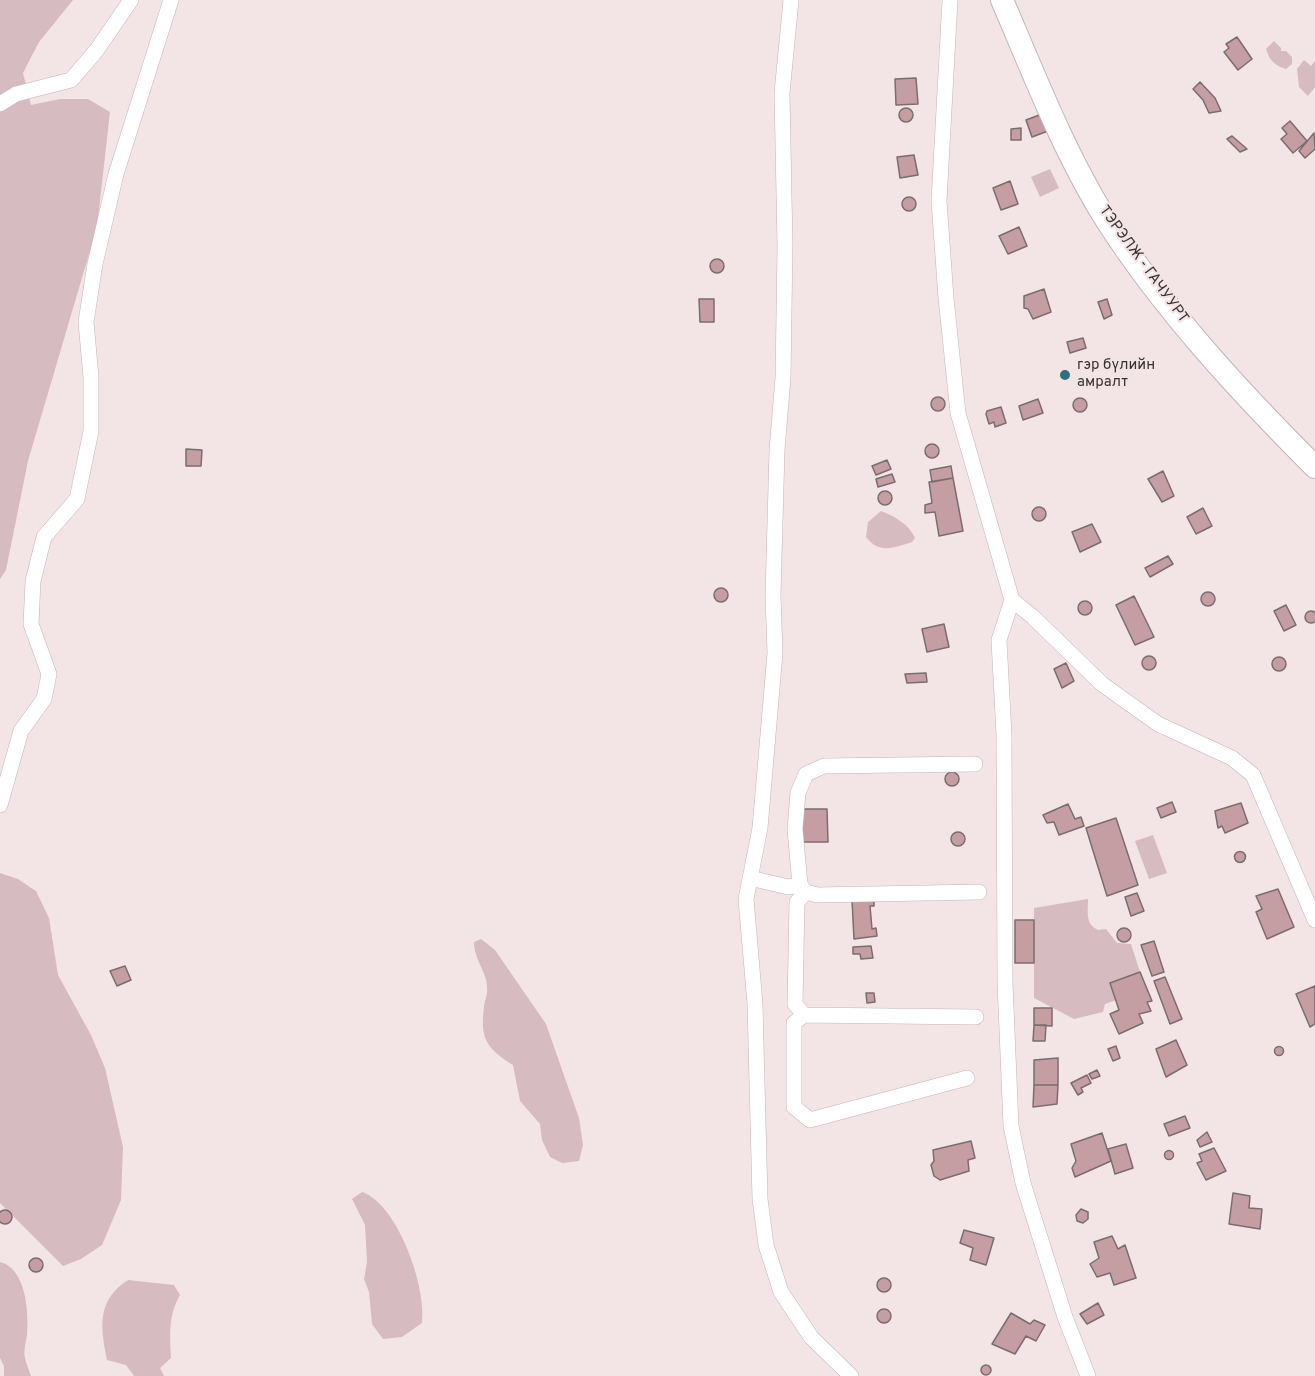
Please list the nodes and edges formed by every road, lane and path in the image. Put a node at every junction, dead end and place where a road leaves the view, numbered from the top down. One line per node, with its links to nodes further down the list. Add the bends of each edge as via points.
1 (131, 0): 6 (street, via 96,51 70,80 16,94)
2 (171, 0): 10 (street, via 116,174 95,264 86,322 91,432 77,499 44,537 33,581 31,624 49,674 44,699 21,731)
3 (790, 0): 11 (street, via 782,93 785,246 773,595 775,653 760,828)
4 (950, 0): 8 (street, via 939,201 946,298 958,413)
5 (1002, 0): 7 (main road, ТЭРЭЛЖ - ГАЧУУРТ, via 1052,115 1107,221 1220,368)
6 (0, 104)
7 (1315, 467)
8 (1012, 600): 14 (street, via 1102,684 1158,724 1232,759 1253,775); 19 (street, via 999,640 1011,1126 1023,1183)
9 (975, 764): 12 (street, via 824,766 806,774 798,793 795,829)
10 (0, 805)
11 (750, 878): 12 (street); 18 (street, via 746,899 754,1004 760,1199 766,1245 781,1292 811,1337)
12 (803, 888): 13 (street, via 817,895); 15 (street, via 797,902 795,1004)
13 (979, 892)
14 (1315, 920)
15 (804, 1016): 16 (street); 17 (street, via 795,1023 794,1107 810,1119)
16 (976, 1017)
17 (967, 1078)
18 (851, 1376)
19 (1088, 1376)

